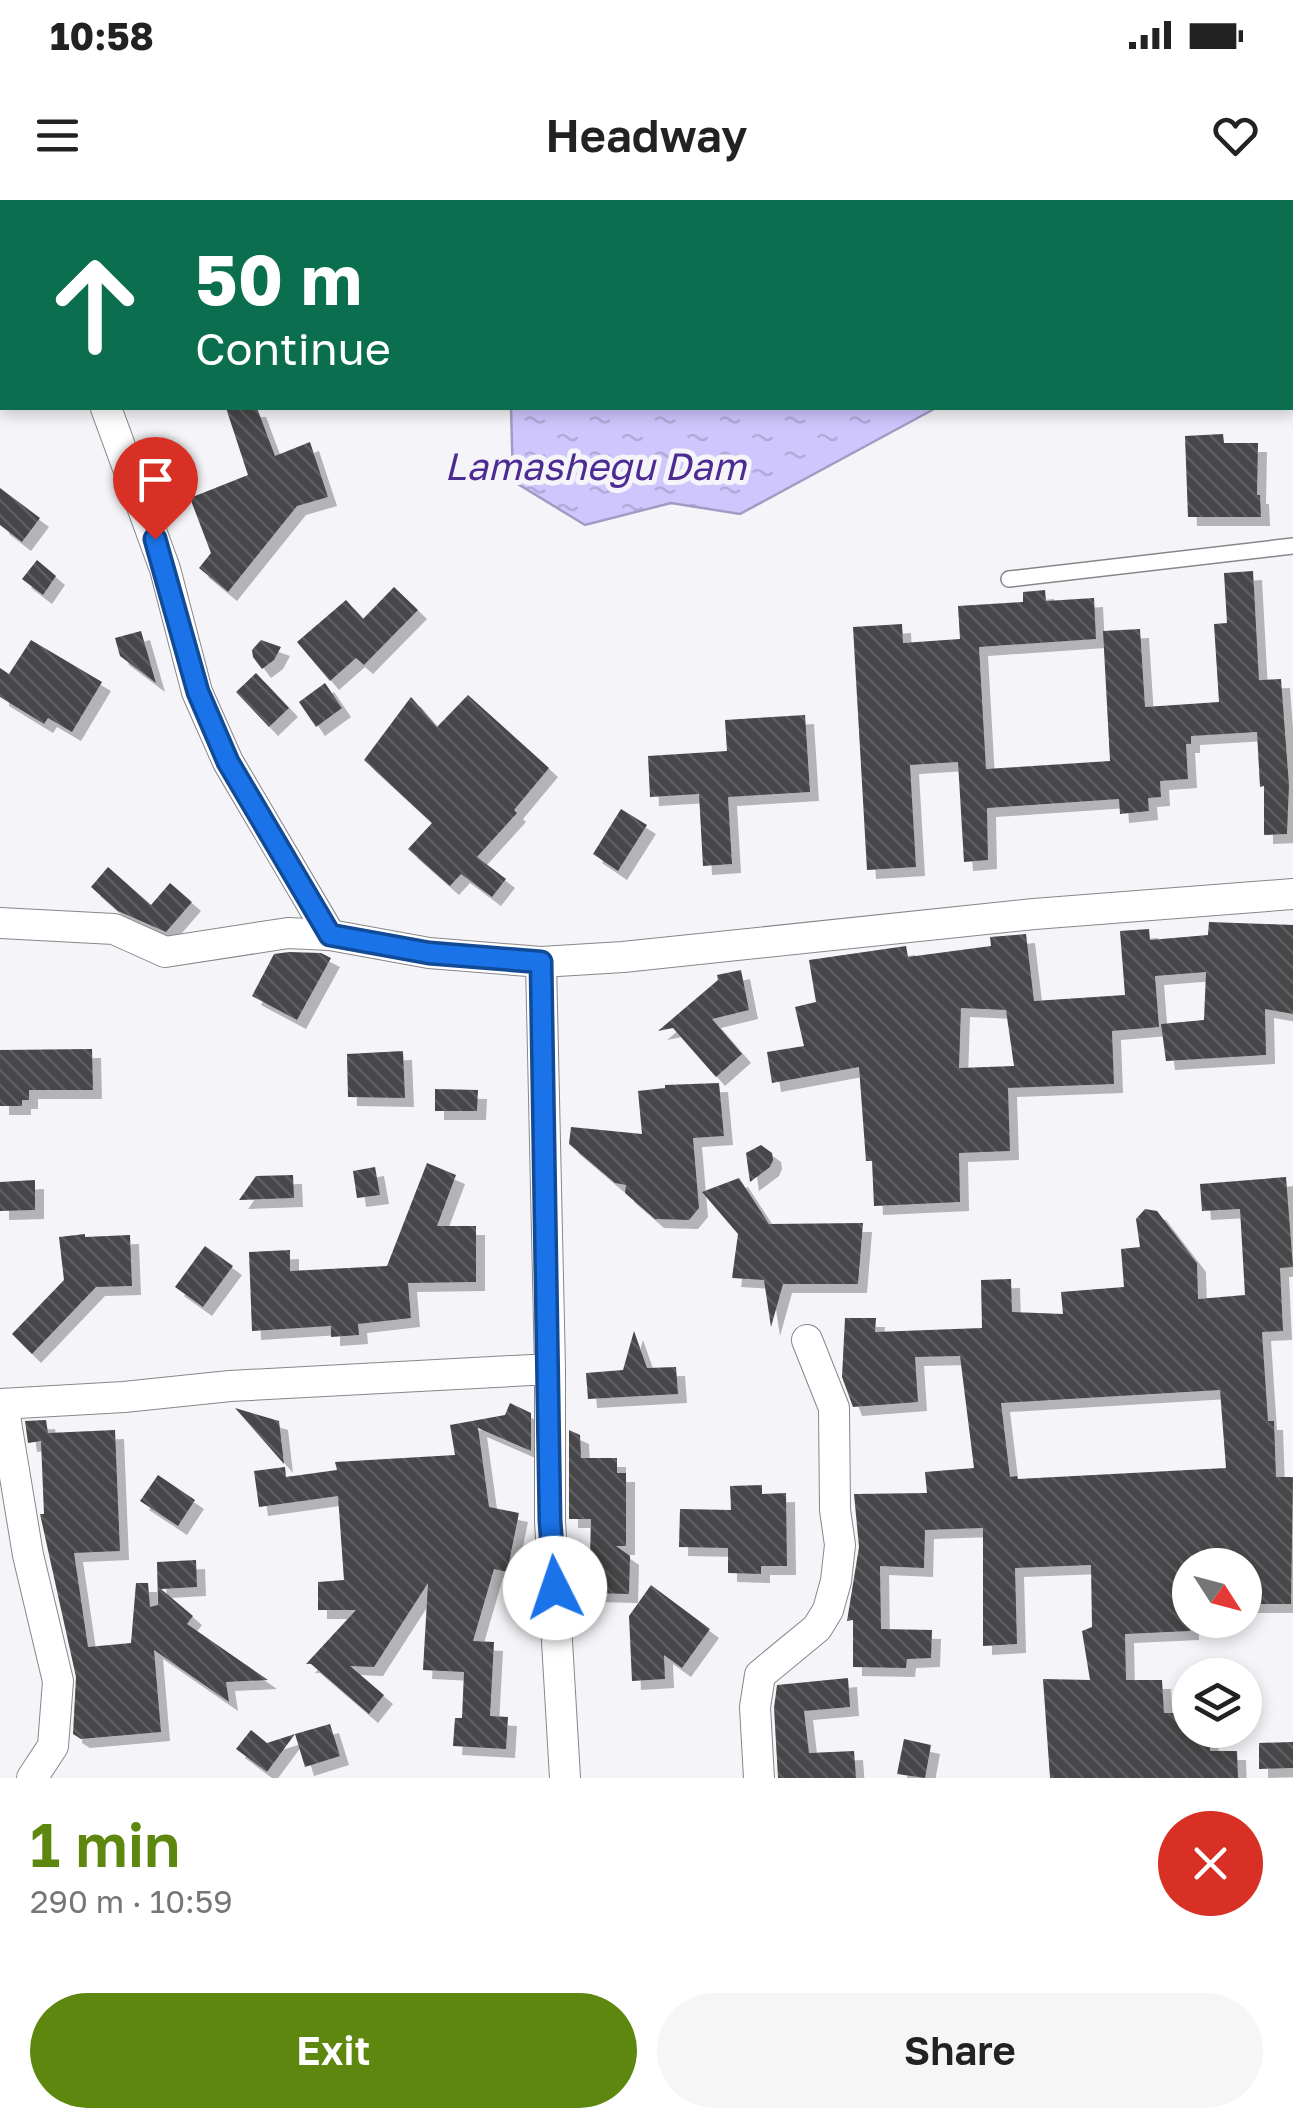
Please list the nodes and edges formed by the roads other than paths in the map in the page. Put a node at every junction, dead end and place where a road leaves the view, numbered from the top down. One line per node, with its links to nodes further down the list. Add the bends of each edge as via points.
1 (107, 410): 6 (street, via 165,569 198,692 228,762)
2 (1293, 546): 3 (lane)
3 (1008, 578)
4 (1293, 894): 7 (street)
5 (0, 923): 6 (street, via 114,929 165,952 288,933)
6 (330, 935): 7 (street, via 429,953)
7 (541, 962): 9 (street)
8 (807, 1340): 13 (street, via 834,1408 840,1545 828,1610 817,1628 760,1675 754,1707)
9 (550, 1369): 10 (street); 12 (street, via 550,1521)
10 (2, 1404): 11 (street, via 58,1681 53,1746)
11 (32, 1778)
12 (564, 1778)
13 (759, 1778)

